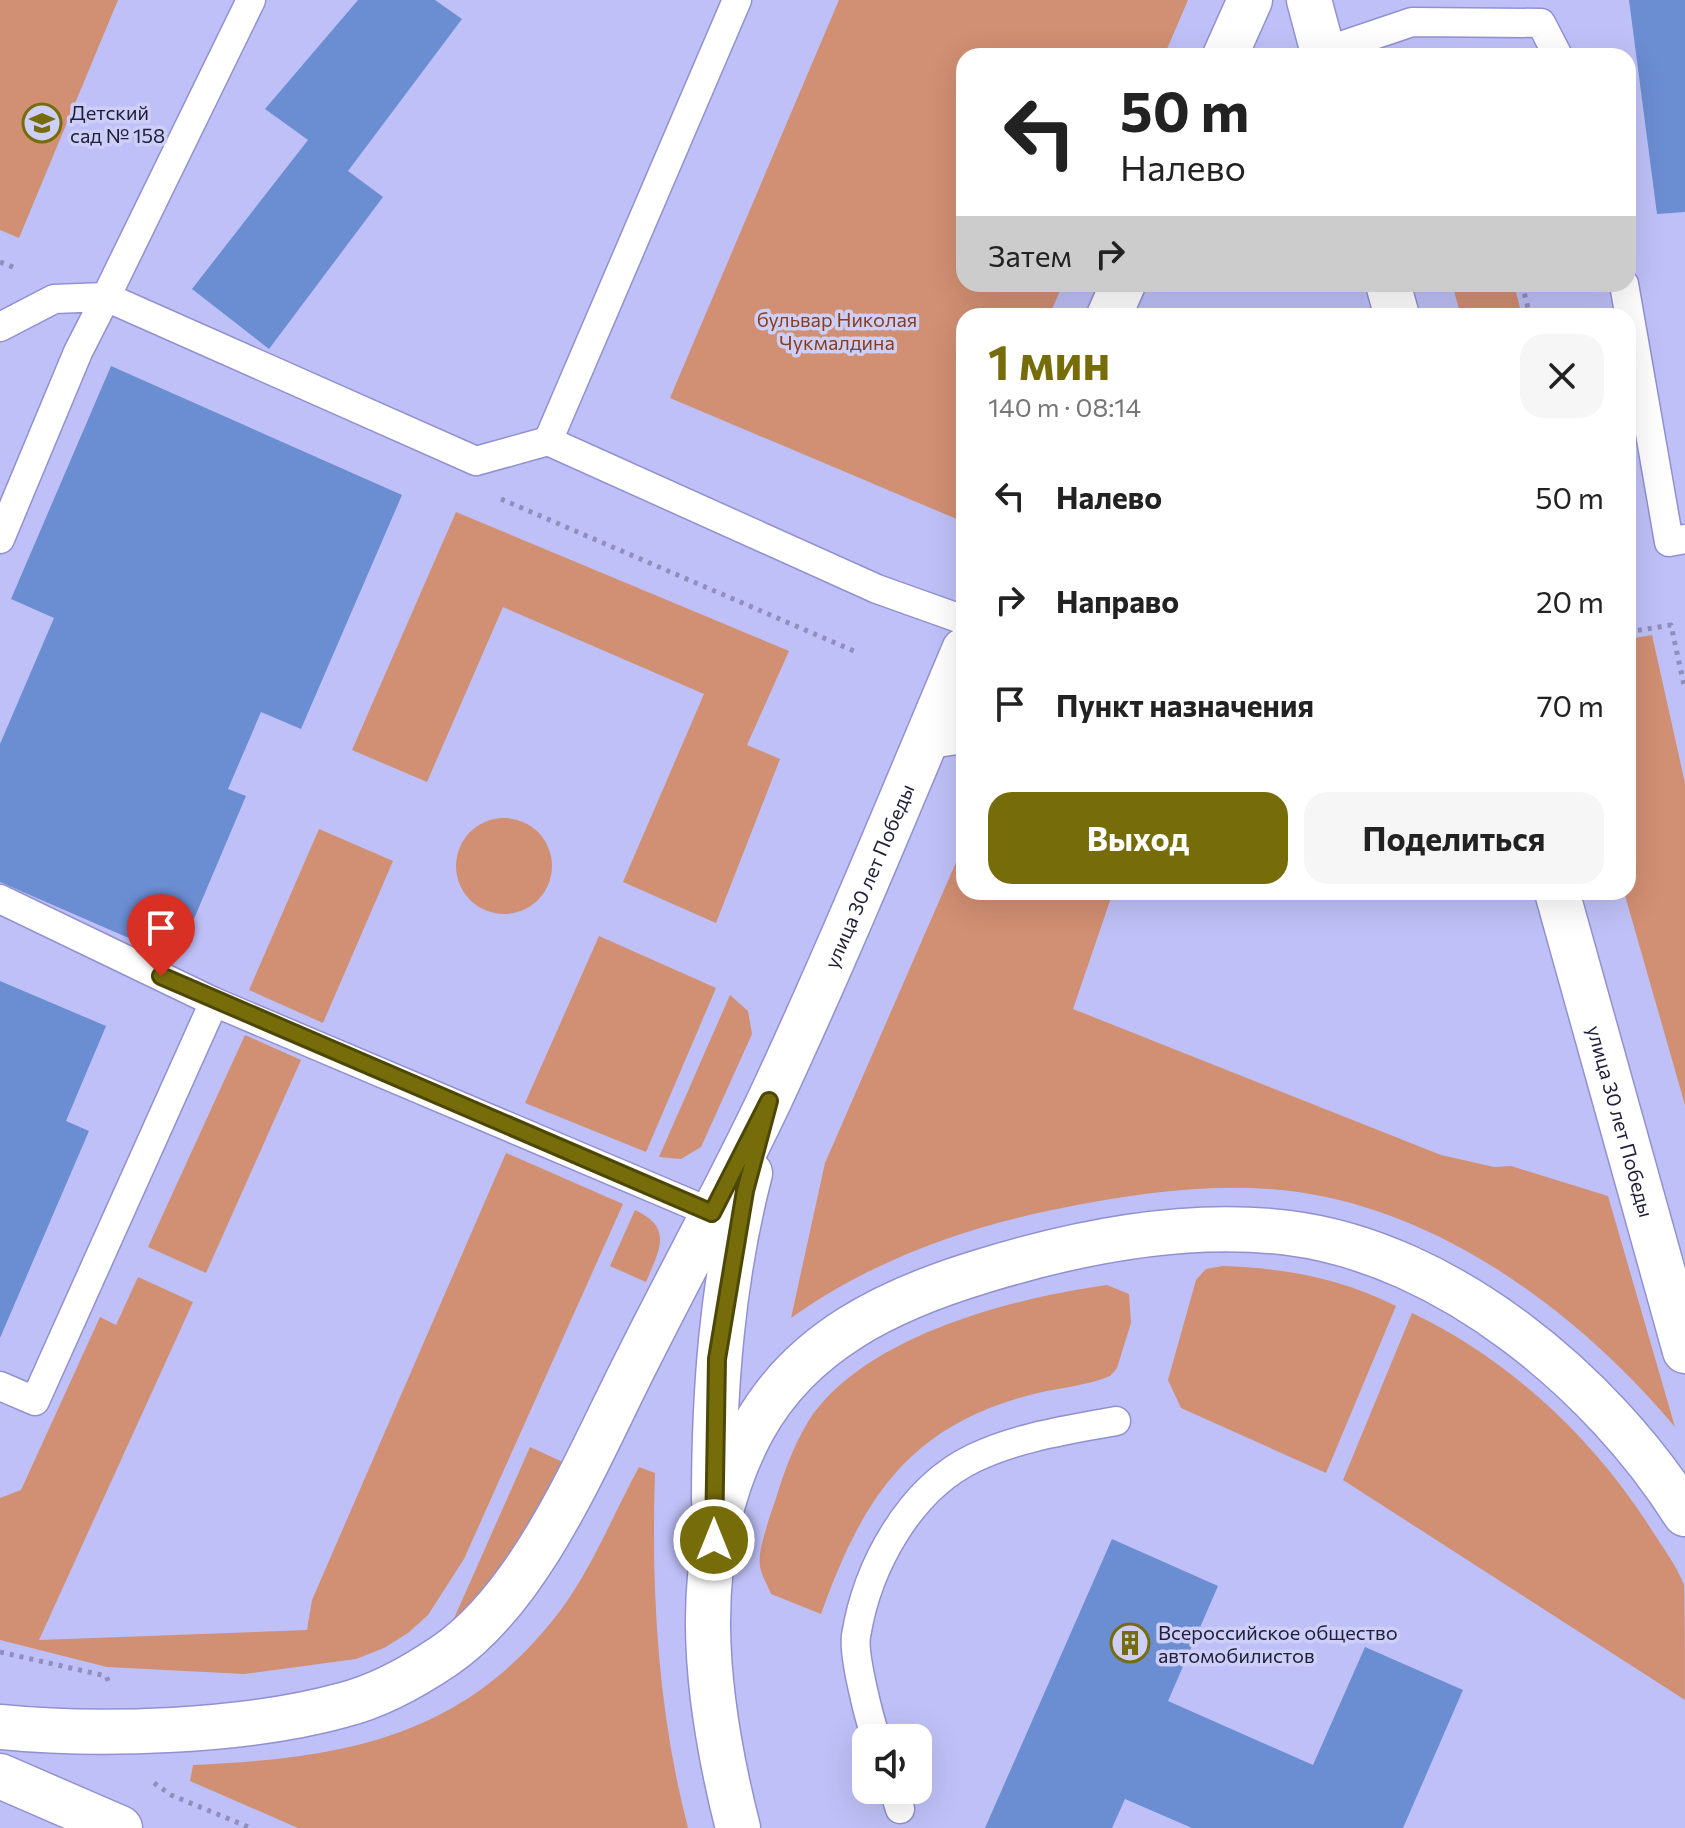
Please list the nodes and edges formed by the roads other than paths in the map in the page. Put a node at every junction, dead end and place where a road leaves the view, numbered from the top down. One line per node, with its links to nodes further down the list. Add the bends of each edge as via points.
1 (251, 0): 10 (lane)
2 (737, 0): 13 (lane)
3 (1250, 0): 6 (street)
4 (1309, 0): 7 (street)
5 (1540, 11): 8 (lane, via 1412,22); 9 (lane)
6 (1229, 48)
7 (1322, 48)
8 (1340, 48)
9 (1555, 48)
10 (106, 297): 11 (lane, via 54,299); 13 (lane, via 476,461); 14 (lane)
11 (0, 327)
12 (1636, 353): 15 (lane, via 1669,542)
13 (548, 441): 16 (lane, via 877,589)
14 (0, 539)
15 (1685, 539)
16 (956, 617)
17 (956, 687): 18 (street, улица 30 лет Победы)
18 (944, 742): 22 (street, улица 30 лет Победы)
19 (0, 899): 21 (lane)
20 (1559, 900): 24 (street, улица 30 лет Победы)
21 (214, 1002): 23 (lane); 25 (lane, via 35,1401)
22 (769, 1101): 23 (street); 28 (street, via 745,1191 717,1359)
23 (712, 1213): 30 (street, via 517,1584 486,1621 446,1655 395,1686 345,1705 293,1716 128,1731)
24 (1685, 1351)
25 (0, 1386)
26 (1116, 1421): 29 (lane, via 1028,1438 972,1459 916,1500 881,1556 855,1638)
27 (1685, 1514): 28 (street, via 1643,1452 1582,1386 1476,1307 1402,1267 1328,1240 1221,1229 1097,1243 1008,1263 922,1292 848,1328 800,1366 752,1430 727,1488)
28 (714, 1540): 33 (street, via 708,1581 709,1651 719,1744)
29 (873, 1724)
30 (0, 1727)
31 (0, 1776): 32 (street)
32 (120, 1828)
33 (738, 1828)

